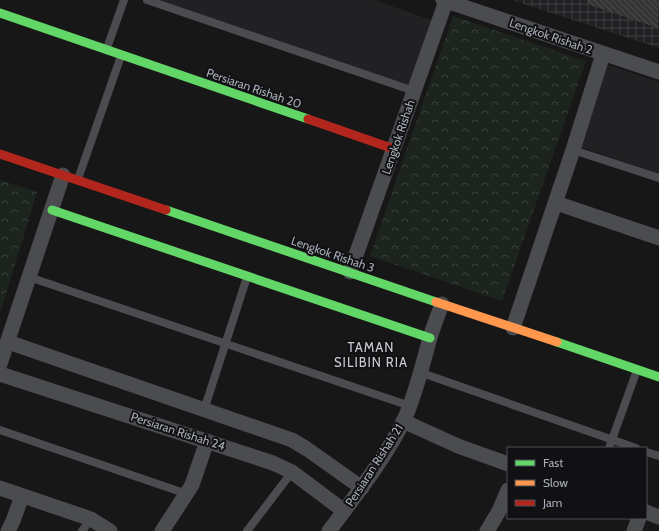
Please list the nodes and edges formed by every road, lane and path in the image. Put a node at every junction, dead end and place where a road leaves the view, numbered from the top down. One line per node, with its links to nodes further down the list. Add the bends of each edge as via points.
1 (124, 0): 6 (lane)
2 (147, 0): 4 (lane)
3 (444, 0): 8 (street, Lengkok Rishah 2); 10 (street, Lengkok Rishah)
4 (168, 3): 10 (lane)
5 (0, 12): 6 (street, Persiaran Rishah 20)
6 (107, 49): 7 (street, Persiaran Rishah 20)
7 (121, 54): 11 (street, Persiaran Rishah 20); 16 (lane)
8 (603, 54): 9 (street, Lengkok Rishah 2); 12 (street)
9 (659, 72)
10 (414, 91): 11 (street, Lengkok Rishah)
11 (394, 149): 20 (street, Lengkok Rishah)
12 (573, 150): 15 (lane); 17 (street)
13 (0, 154): 14 (street, Lengkok Rishah 3)
14 (63, 175): 16 (street, Lengkok Rishah 3); 18 (street)
15 (659, 178)
16 (78, 180): 20 (street, Lengkok Rishah 3)
17 (556, 203): 19 (street); 24 (street)
18 (52, 210): 21 (street); 22 (street)
19 (659, 238)
20 (350, 272): 23 (street, Lengkok Rishah 3)
21 (247, 276): 25 (street); 27 (lane)
22 (29, 277): 26 (street); 27 (lane)
23 (442, 304): 24 (street, Lengkok Rishah 3); 25 (street, Persiaran Rishah 21)
24 (513, 328): 29 (street, Lengkok Rishah 3)
25 (430, 338): 30 (street, Persiaran Rishah 21)
26 (8, 342): 28 (street); 34 (street)
27 (225, 343): 33 (lane); 34 (lane)
28 (0, 364)
29 (637, 370): 32 (street, Lengkok Rishah 3); 37 (lane)
30 (422, 373): 33 (street, Persiaran Rishah 21); 37 (lane)
31 (0, 374): 38 (street, Persiaran Rishah 24)
32 (659, 377)
33 (410, 406): 35 (street, Persiaran Rishah 21)
34 (204, 410): 46 (street, via 292,440)
35 (404, 421): 43 (street, via 458,446); 46 (street, Persiaran Rishah 21)
36 (0, 430): 48 (lane)
37 (612, 440): 39 (lane); 40 (lane)
38 (208, 441): 44 (street, Persiaran Rishah 24); 48 (street)
39 (609, 447)
40 (633, 447)
41 (647, 452): 42 (lane)
42 (659, 456)
43 (507, 464)
44 (292, 472): 50 (street, Persiaran Rishah 24); 59 (lane)
45 (0, 488): 49 (street)
46 (362, 488): 50 (street, Persiaran Rishah 21)
47 (507, 492): 61 (street)
48 (187, 494): 58 (street)
49 (22, 496): 53 (street); 55 (street)
50 (344, 511): 60 (street, Persiaran Rishah 21)
51 (647, 512): 52 (street)
52 (659, 517)
53 (91, 519): 56 (lane); 57 (street)
54 (639, 519): 62 (street)
55 (8, 531)
56 (82, 531)
57 (110, 531)
58 (162, 531)
59 (247, 531)
60 (329, 531)
61 (487, 531)
62 (634, 531)

